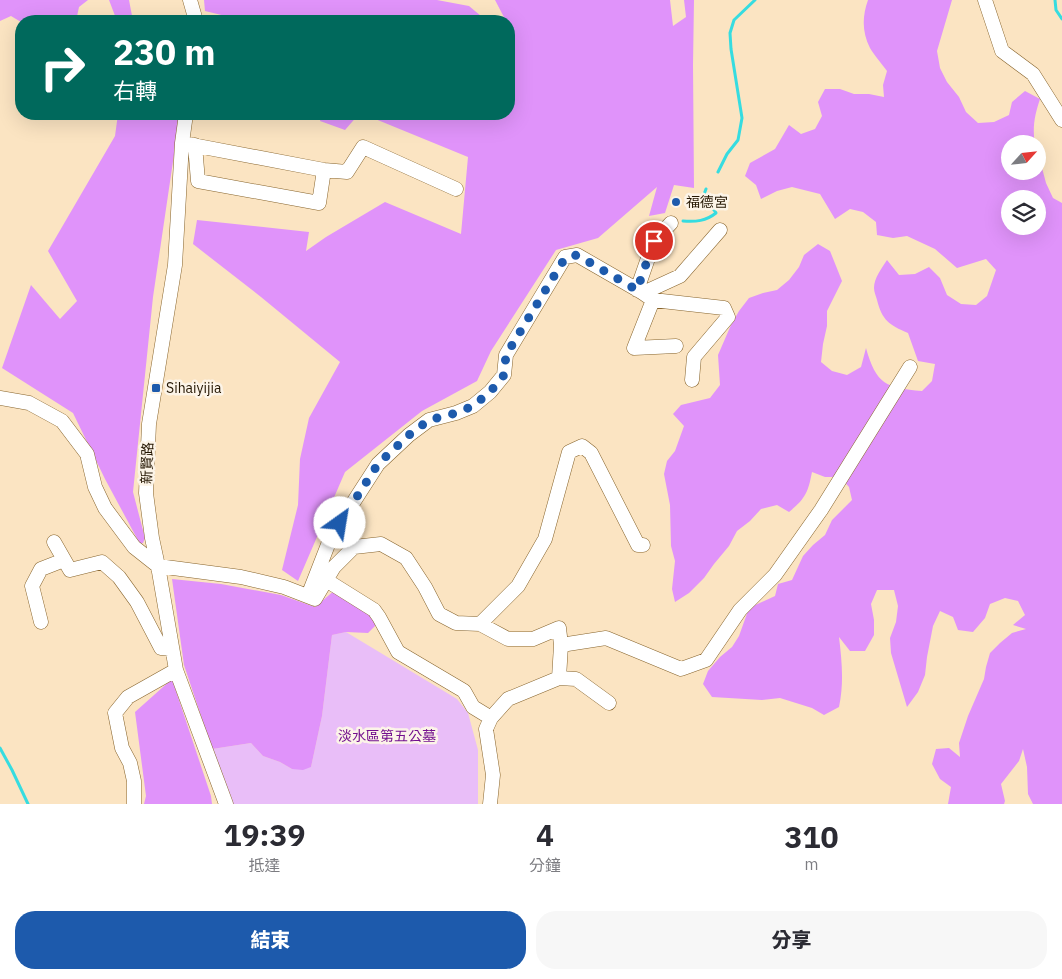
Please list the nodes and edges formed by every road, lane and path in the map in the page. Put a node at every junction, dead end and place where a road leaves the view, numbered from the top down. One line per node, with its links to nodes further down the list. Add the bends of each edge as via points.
1 (190, 0): 3 (street)
2 (985, 0): 5 (street)
3 (194, 15)
4 (982, 20): 5 (street)
5 (1002, 51): 7 (street, via 1033,74)
6 (186, 120): 8 (street, 新賢路)
7 (1062, 120)
8 (188, 144): 9 (street); 9 (street, via 198,181 319,203); 21 (street, 新賢路, via 175,265 149,424 146,493)
9 (324, 170): 10 (street, via 347,172 363,147)
10 (456, 190)
11 (671, 223): 13 (street, via 654,241)
12 (720, 230): 13 (street, via 680,276)
13 (644, 294): 14 (street, via 634,348); 16 (street, via 724,308 728,317 694,357); 23 (street, via 577,255 565,258 506,355 504,375 490,392 473,406 429,420 378,464 331,537)
14 (676, 346)
15 (910, 368): 26 (street, via 821,510 775,575 740,610 706,660 681,668 606,638)
16 (692, 380)
17 (0, 398): 21 (street, via 29,402 62,421 87,454 95,487 105,508 134,547)
18 (54, 542): 20 (street)
19 (643, 545): 25 (street, via 638,545 591,452 582,446 570,452 545,539 518,586)
20 (64, 560): 24 (street, via 41,569 32,586); 27 (street, via 70,570 102,562 119,577 137,602 161,648)
21 (158, 566): 23 (street, via 241,577); 27 (street, 新賢路)
22 (326, 580): 23 (street, via 315,599); 25 (street, via 354,547 380,544 406,558 439,614 456,624); 31 (street, via 374,610 398,652 464,691 472,707)
23 (308, 596)
24 (40, 622)
25 (480, 624): 26 (street, via 508,639 533,639 559,628)
26 (561, 645): 29 (street)
27 (172, 649): 28 (street, 新賢路)
28 (176, 670): 32 (street, via 128,697 109,713 130,763); 33 (street, 新賢路)
29 (559, 678): 30 (street, via 576,679); 31 (street, via 508,698)
30 (609, 703)
31 (491, 718): 34 (street, via 486,728 493,775)
32 (134, 804)
33 (226, 804)
34 (490, 804)

